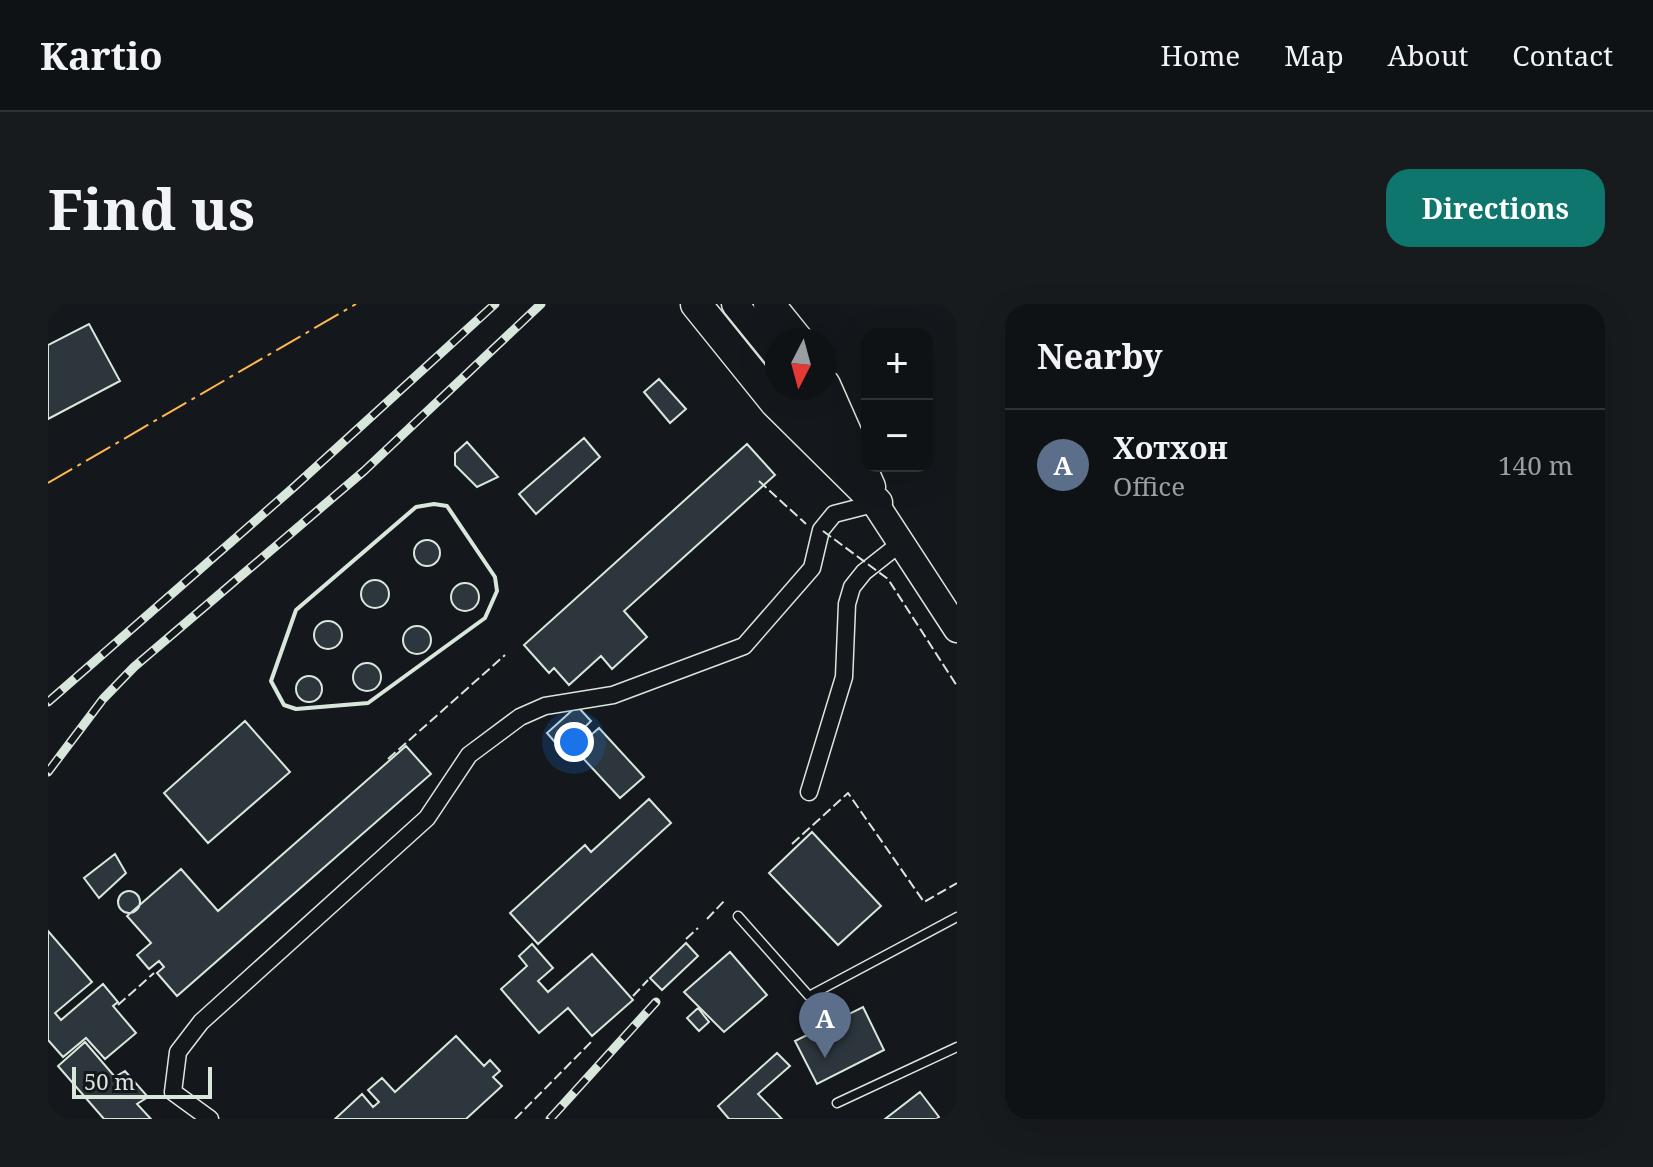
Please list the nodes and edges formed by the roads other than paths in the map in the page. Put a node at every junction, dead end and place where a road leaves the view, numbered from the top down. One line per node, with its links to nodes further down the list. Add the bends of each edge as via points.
1 (696, 304): 8 (highway, via 775,402)
2 (735, 304): 5 (main road)
3 (769, 304): 4 (highway)
4 (788, 328)
5 (765, 341)
6 (808, 400): 8 (main road)
7 (832, 400): 8 (highway)
8 (877, 503): 9 (main road); 16 (street, via 834,514 821,530 812,568 744,646 613,695 545,706 520,717 469,755 427,818 201,1022 178,1052 173,1092)
9 (902, 542): 10 (main road); 11 (street, via 852,587 844,677)
10 (957, 629)
11 (809, 792)
12 (738, 916): 13 (lane, via 809,996)
13 (957, 917)
14 (957, 1047): 15 (lane)
15 (837, 1103)
16 (210, 1119)

